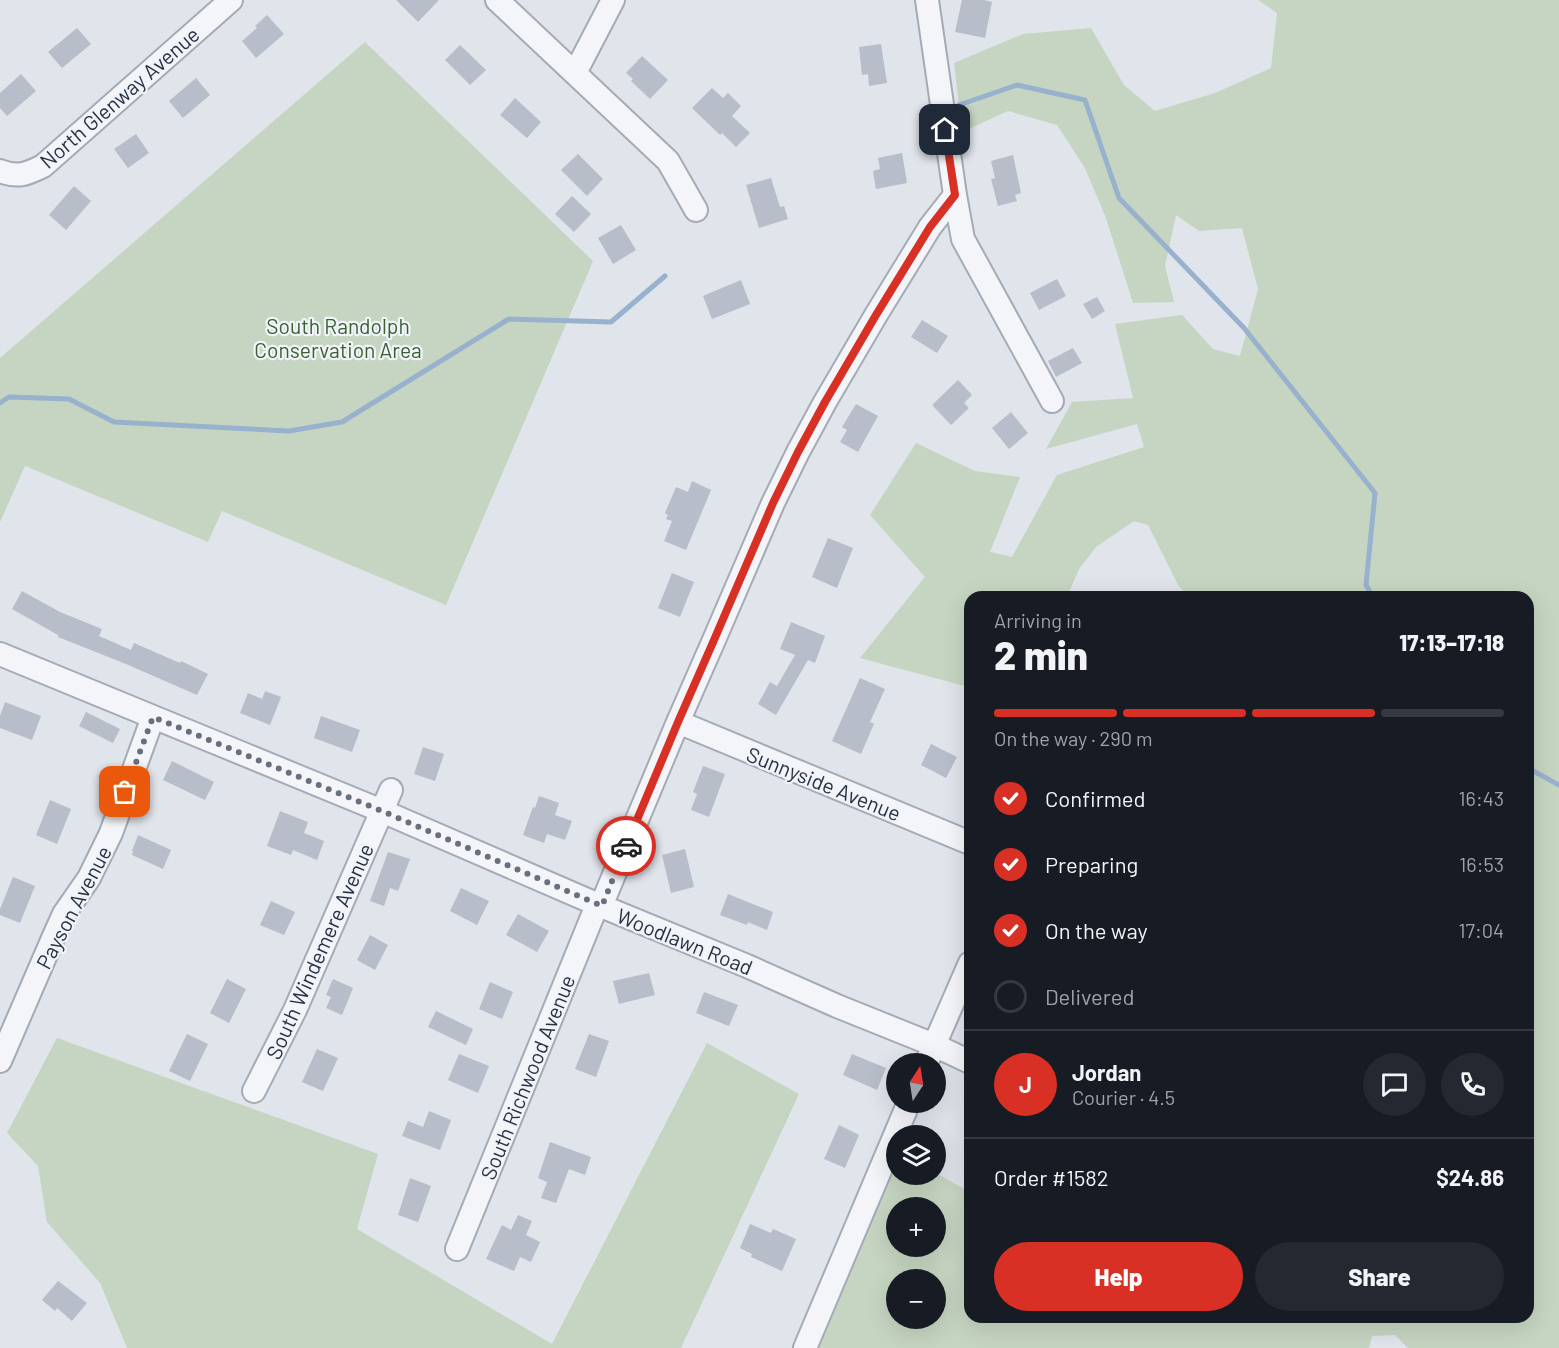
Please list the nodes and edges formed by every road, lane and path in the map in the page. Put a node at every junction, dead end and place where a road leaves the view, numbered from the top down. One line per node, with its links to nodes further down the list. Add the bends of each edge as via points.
1 (231, 0): 6 (street, North Glenway Avenue, via 43,166 28,174 11,176)
2 (497, 0): 5 (street)
3 (613, 0): 5 (street)
4 (927, 0): 7 (street)
5 (575, 73): 8 (street, via 668,161)
6 (0, 171)
7 (955, 195): 9 (street, via 963,239); 12 (street, South Richwood Avenue, via 930,227 876,315 798,452)
8 (696, 210)
9 (1052, 401)
10 (0, 654): 11 (street, Woodlawn Road)
11 (153, 717): 14 (street, Woodlawn Road); 21 (street, Payson Avenue, via 111,833 89,879 64,914)
12 (678, 722): 15 (street, Sunnyside Avenue); 16 (street, South Richwood Avenue)
13 (392, 790): 14 (street, South Windemere Avenue)
14 (382, 811): 16 (street, Woodlawn Road); 23 (street, South Windemere Avenue, via 295,1010)
15 (964, 841)
16 (599, 906): 18 (street, Woodlawn Road, via 837,1006); 25 (street, South Richwood Avenue)
17 (964, 977): 19 (street)
18 (928, 1053)
19 (930, 1053)
20 (946, 1057): 22 (street, Woodlawn Road)
21 (0, 1061)
22 (964, 1061)
23 (254, 1091)
24 (904, 1113): 26 (street)
25 (457, 1249)
26 (805, 1348)

